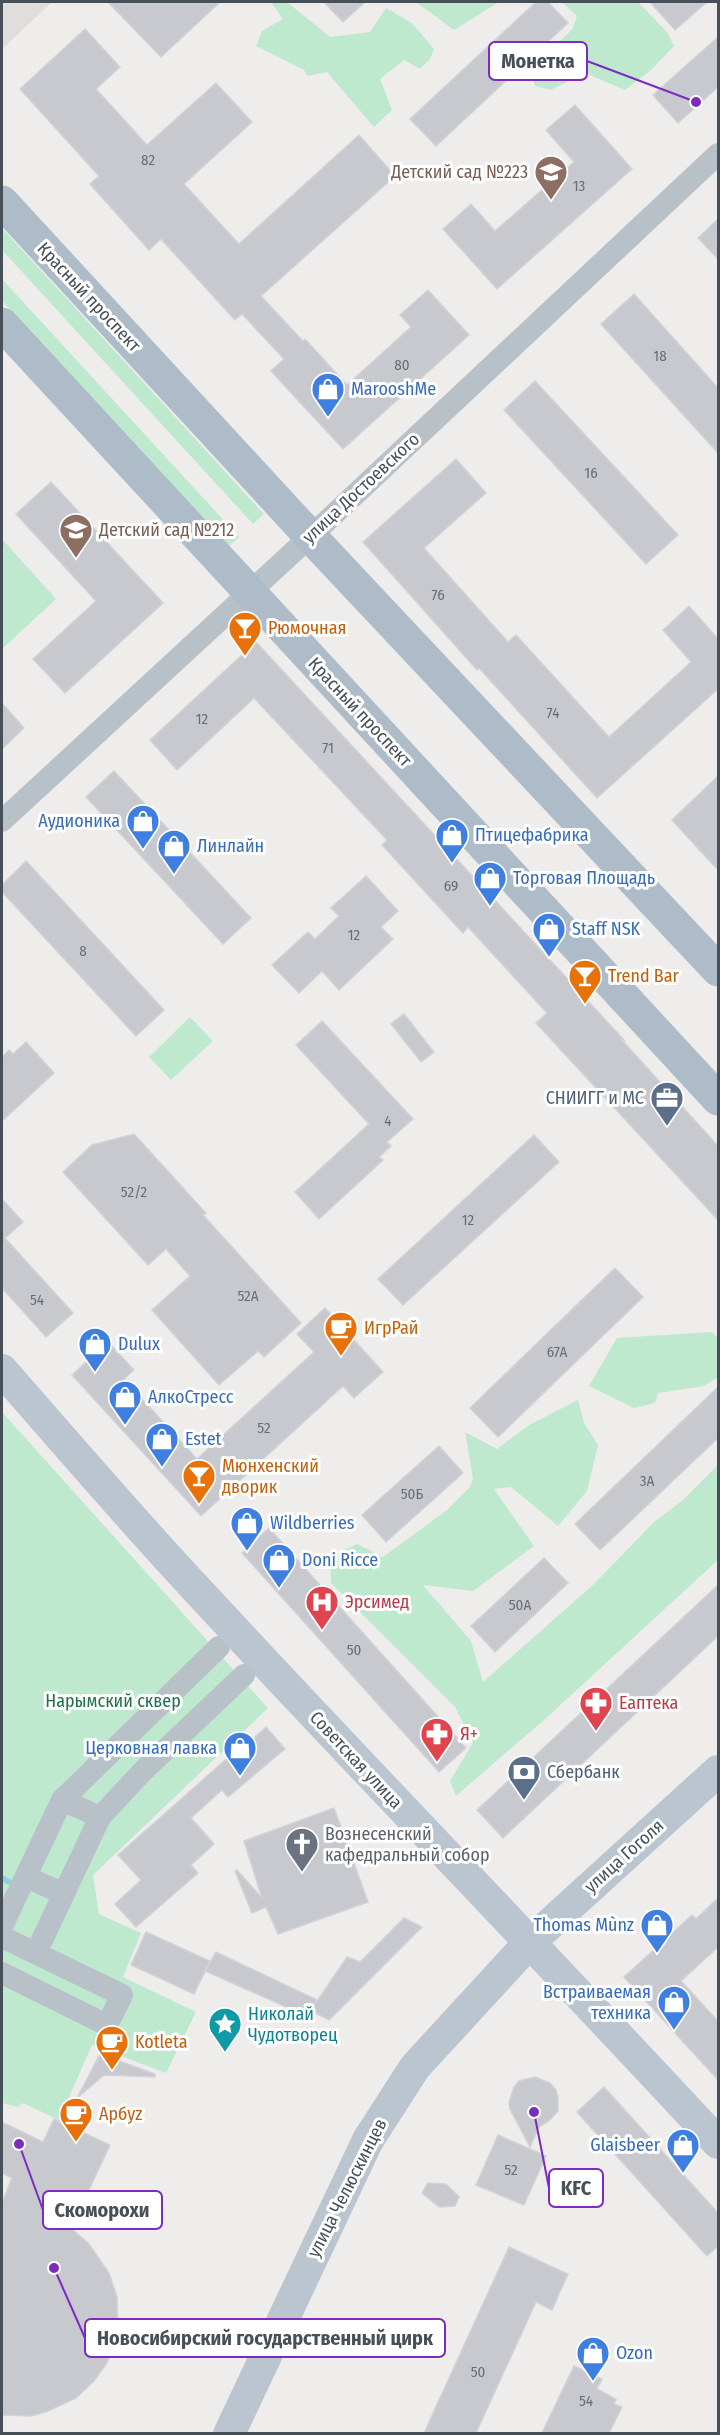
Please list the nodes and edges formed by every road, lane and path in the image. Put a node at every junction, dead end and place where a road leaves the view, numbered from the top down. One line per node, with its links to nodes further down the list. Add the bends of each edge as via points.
1 (718, 154): 4 (street, улица Достоевского)
2 (2, 202): 4 (main road, Красный проспект)
3 (2, 324): 5 (main road, Красный проспект)
4 (309, 535): 5 (street, улица Достоевского); 7 (main road, Красный проспект)
5 (249, 592): 6 (street, улица Достоевского); 8 (main road, Красный проспект)
6 (2, 821)
7 (718, 970)
8 (718, 1099)
9 (2, 1370): 23 (street, Советская улица, via 186,1578)
10 (219, 1647): 12 (street)
11 (244, 1675): 13 (street)
12 (171, 1693): 13 (street); 14 (street)
13 (198, 1719): 15 (street)
14 (111, 1751): 15 (street); 17 (street)
15 (143, 1771): 18 (street)
16 (718, 1771): 23 (street, улица Гоголя)
17 (62, 1800): 18 (street); 19 (street)
18 (100, 1817): 20 (street)
19 (26, 1876): 20 (street); 21 (street)
20 (64, 1894): 22 (street)
21 (3, 1930): 24 (street, via 122,1995 107,2025)
22 (42, 1940)
23 (530, 1942): 25 (street, Советская улица); 26 (street, улица Челюскинцев, via 415,2067 368,2140)
24 (2, 1973)
25 (718, 2143)
26 (229, 2433)

